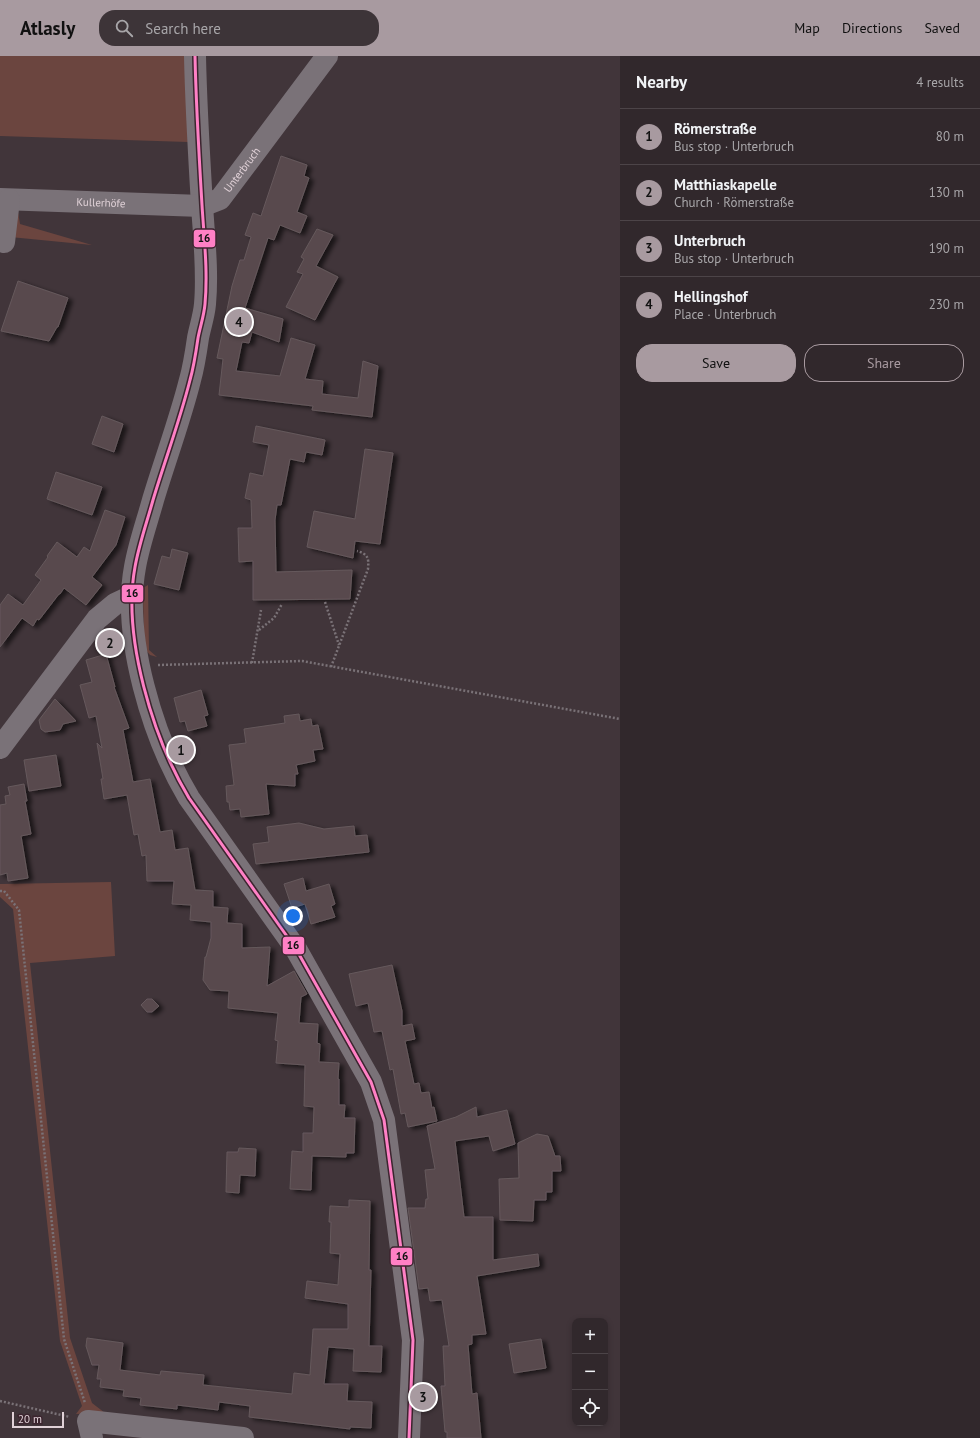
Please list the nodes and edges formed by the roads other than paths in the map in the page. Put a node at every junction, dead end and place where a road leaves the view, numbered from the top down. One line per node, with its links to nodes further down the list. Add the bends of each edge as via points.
1 (195, 56): 4 (street)
2 (327, 56): 4 (street, Unterbruch, via 220,199)
3 (5, 199): 4 (street, Kullerhöfe); 5 (street)
4 (202, 206): 6 (street, via 206,257 205,304 190,379 153,471)
5 (4, 242)
6 (132, 596): 7 (street, via 115,604 97,619); 10 (street, via 134,631 145,690 159,736 180,781 189,798 296,949 371,1082 384,1120 413,1340)
7 (0, 748)
8 (90, 1430): 9 (street)
9 (243, 1438)
10 (409, 1438)

